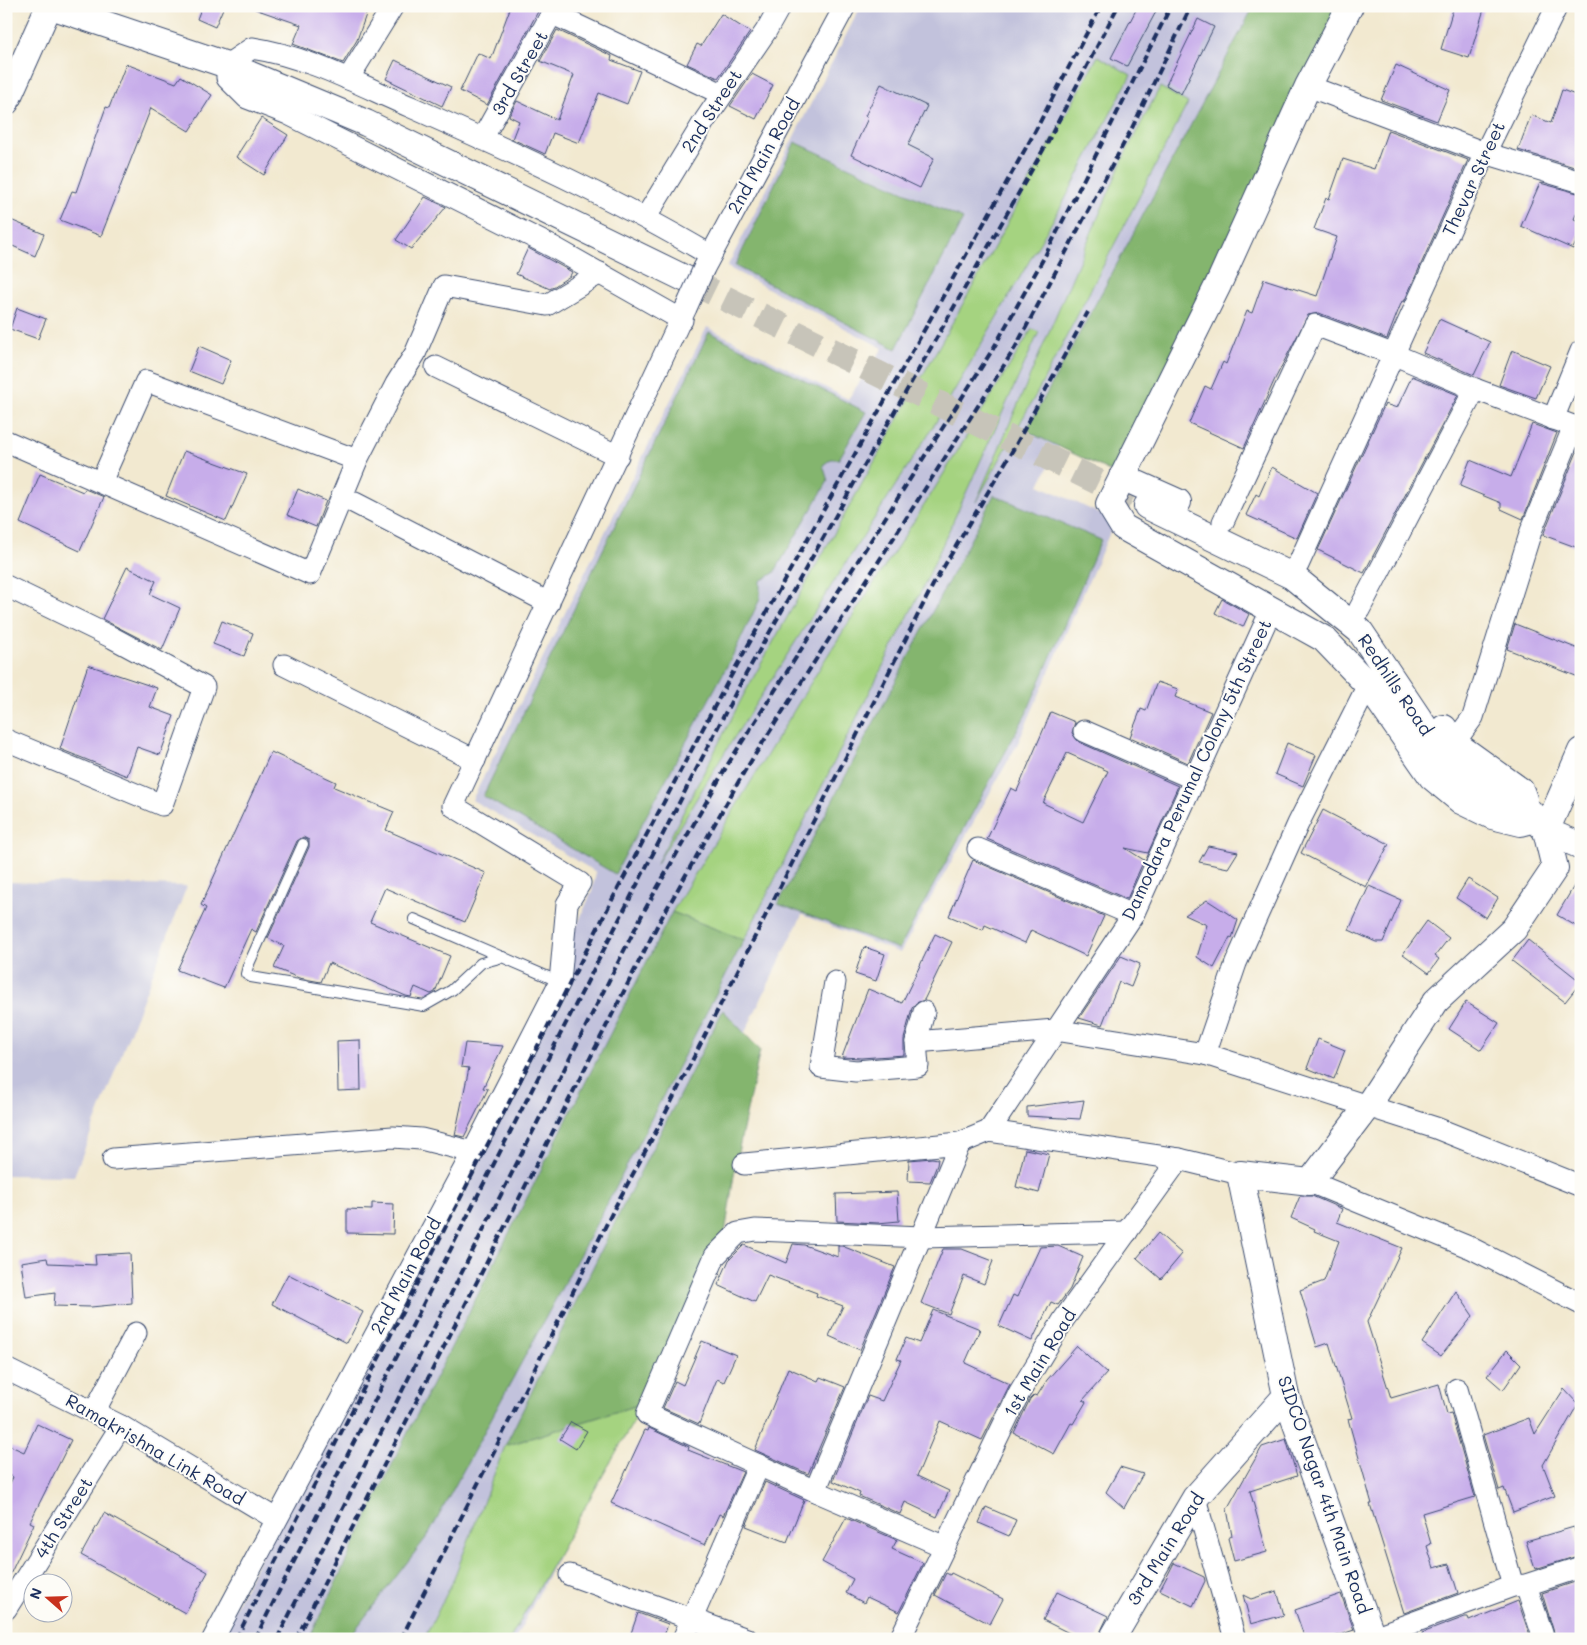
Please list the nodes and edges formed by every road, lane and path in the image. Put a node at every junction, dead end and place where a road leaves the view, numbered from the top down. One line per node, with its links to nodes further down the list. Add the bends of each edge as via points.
1 (50, 6): 8 (street); 12 (street)
2 (393, 6): 9 (street)
3 (780, 6): 11 (street, 2nd Street)
4 (845, 6): 17 (street, 2nd Main Road)
5 (1350, 6): 10 (street)
6 (1557, 6): 14 (street, Thevar Street)
7 (555, 10): 11 (street); 13 (street, 3rd Street)
8 (227, 65): 9 (street, via 252,48 276,52); 17 (street); 18 (street, via 228,78 247,98 297,118)
9 (348, 80): 13 (street)
10 (1308, 86): 14 (street); 29 (street, via 1218,285)
11 (722, 94): 16 (street, 2nd Street)
12 (6, 102)
13 (482, 139): 16 (street)
14 (1485, 153): 15 (street); 21 (street, Thevar Street)
15 (1581, 182)
16 (646, 217): 17 (street)
17 (701, 268): 19 (street, 2nd Main Road, bridge)
18 (600, 273): 19 (street); 28 (street, via 547,305 444,286 415,354)
19 (684, 314): 27 (street, 2nd Main Road)
20 (1581, 351): 24 (street)
21 (1395, 355): 23 (street); 33 (street, via 1315,325); 34 (street, Thevar Street)
22 (436, 368): 27 (street)
23 (1475, 389): 24 (street); 38 (street)
24 (1553, 419): 25 (street)
25 (1578, 428): 43 (street, via 1531,531 1480,700 1473,717)
26 (6, 441): 30 (street)
27 (618, 456): 36 (street, 2nd Main Road)
28 (357, 460): 30 (street, via 146,381); 30 (street, via 310,574)
29 (1122, 477): 33 (street); 37 (street, via 1110,504 1124,527)
30 (101, 482)
31 (355, 503): 36 (street)
32 (1147, 506): 47 (street, Redhills Road, via 1292,576 1360,631 1442,753 1469,779)
33 (1223, 522): 34 (street)
34 (1298, 565): 38 (street)
35 (6, 586): 42 (street, via 204,687 162,805)
36 (549, 603): 45 (street, 2nd Main Road)
37 (1272, 608): 40 (street, via 1324,639); 46 (street, Damodara Perumal Colony 5th Street)
38 (1358, 610): 43 (street)
39 (284, 665): 45 (street)
40 (1368, 684): 47 (street, via 1432,777 1461,801 1492,816 1521,823); 59 (street, via 1298,824 1240,954)
41 (1084, 731): 46 (street)
42 (6, 740)
43 (1454, 742): 47 (street, via 1521,791)
44 (1581, 751): 47 (street)
45 (475, 760): 54 (street, 2nd Main Road, via 453,806 580,883 567,904)
46 (1194, 779): 51 (street, Damodara Perumal Colony 5th Street)
47 (1537, 821): 49 (street, Redhills Road); 60 (street, via 1555,868 1514,929 1436,1001)
48 (303, 844): 53 (lane, via 248,966 246,974 251,977 424,1006 452,990 481,963)
49 (1581, 846)
50 (978, 849): 51 (street)
51 (1133, 915): 57 (street, Damodara Perumal Colony 5th Street)
52 (414, 919): 53 (lane)
53 (503, 957): 54 (lane)
54 (560, 982): 63 (street, 2nd Main Road)
55 (835, 982): 58 (street, via 821,1066 856,1071 918,1066)
56 (924, 1012): 58 (street)
57 (1055, 1030): 58 (street); 59 (street); 61 (street, Damodara Perumal Colony 5th Street)
58 (916, 1042)
59 (1205, 1054): 60 (street)
60 (1367, 1107): 68 (street); 69 (street, via 1436,1128)
61 (989, 1131): 62 (street); 65 (street)
62 (960, 1143): 66 (street); 71 (street)
63 (473, 1152): 64 (street, via 421,1139 393,1137); 82 (street, 2nd Main Road)
64 (113, 1159)
65 (1179, 1159): 67 (street); 70 (street, 1st Main Road)
66 (744, 1164)
67 (1240, 1174): 68 (street); 76 (street, SIDCO Nagar 4th Main Road)
68 (1310, 1182): 72 (street, via 1471,1248)
69 (1581, 1186)
70 (1127, 1232): 71 (street); 83 (street, 1st Main Road, via 1064,1319 1018,1393)
71 (922, 1236): 79 (street, via 755,1230 738,1232 716,1256 647,1414); 80 (street)
72 (1581, 1304)
73 (136, 1333): 77 (street)
74 (6, 1369): 77 (street, Ramakrishna Link Road)
75 (1457, 1389): 87 (street)
76 (1286, 1396): 81 (street, 3rd Main Road); 90 (street, SIDCO Nagar 4th Main Road)
77 (94, 1412): 78 (street, Ramakrishna Link Road)
78 (121, 1426): 82 (street, Ramakrishna Link Road); 86 (street, 4th Street)
79 (760, 1465): 80 (street); 89 (street)
80 (815, 1491): 83 (street)
81 (1195, 1498): 95 (street, 3rd Main Road); 96 (street)
82 (276, 1519): 91 (street, 2nd Main Road)
83 (945, 1547): 94 (street, 1st Main Road)
84 (1581, 1567): 87 (street)
85 (570, 1575): 89 (street)
86 (15, 1580): 88 (street, 4th Street)
87 (1519, 1585): 90 (street); 97 (street)
88 (6, 1609)
89 (692, 1618): 92 (street); 93 (street)
90 (1371, 1638)
91 (213, 1639)
92 (683, 1639)
93 (747, 1639)
94 (900, 1639)
95 (1112, 1639)
96 (1235, 1639)
97 (1544, 1639)

